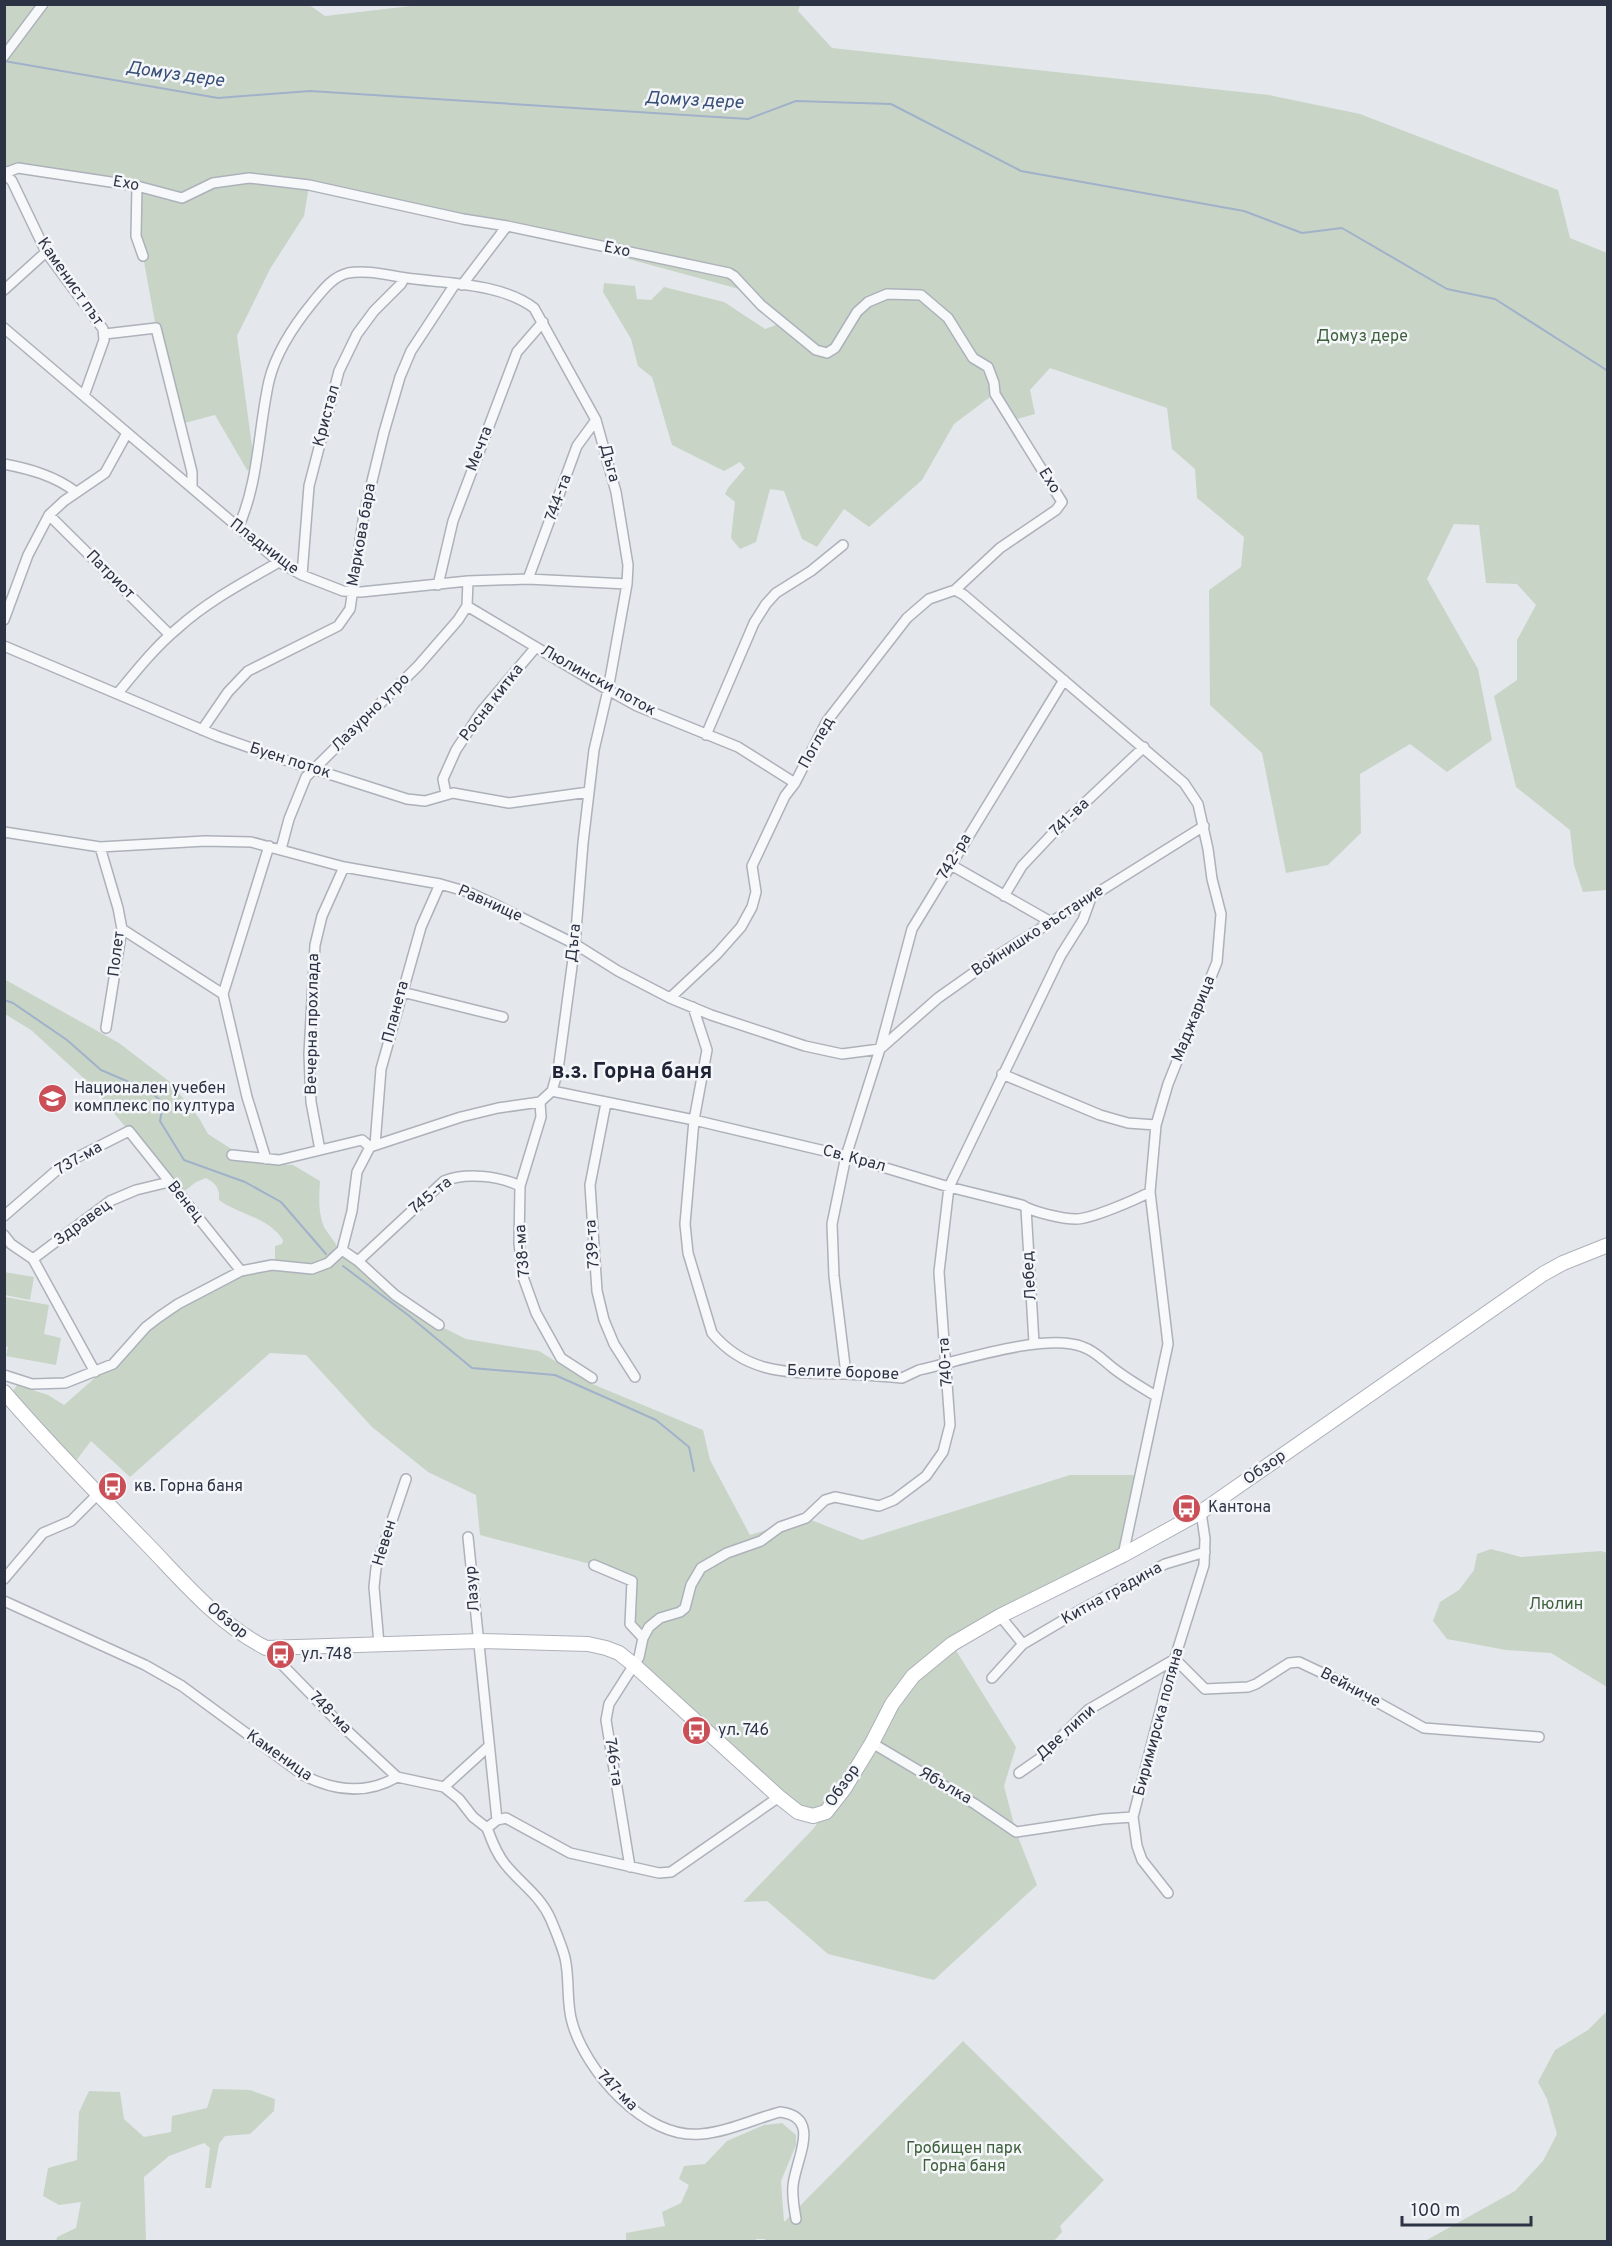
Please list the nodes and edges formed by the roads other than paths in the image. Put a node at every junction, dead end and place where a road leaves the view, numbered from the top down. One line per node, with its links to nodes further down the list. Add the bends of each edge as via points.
1 (43, 4): 2 (street)
2 (4, 56)
3 (5, 172): 4 (street, Ехо, via 18,168); 6 (street, Каменист път)
4 (137, 186): 5 (street, Ехо, via 182,198 213,183 249,178 309,185); 7 (street, via 136,236)
5 (507, 225): 9 (street, Маркова бара); 20 (street, Ехо, via 729,273 816,350 827,353 835,348 857,312 868,302 887,294 921,295 948,318 973,358 988,367 995,394 1062,502)
6 (46, 252): 10 (street); 13 (street, Каменист път)
7 (143, 256)
8 (404, 278): 9 (street, Дъга); 22 (street, Дъга, via 364,272 341,275 304,314 272,371 254,474); 25 (street, Кристал, via 357,334 339,370 309,486)
9 (459, 285): 11 (street, Дъга, via 523,300); 31 (street, Маркова бара, via 411,351 400,377 364,514)
10 (4, 290)
11 (543, 322): 15 (street, Дъга); 29 (street, Мечта, via 517,352 453,521)
12 (4, 328): 14 (street, Пладнище)
13 (105, 334): 14 (street, Каменист път); 18 (street, via 156,328 190,462)
14 (84, 396): 16 (street, Пладнище)
15 (596, 420): 26 (street, 744-та, via 577,446); 28 (street, Дъга, via 620,511)
16 (126, 433): 18 (street, Пладнище); 19 (street, via 105,473)
17 (4, 464): 19 (street, via 46,475)
18 (192, 488): 22 (street, Пладнище)
19 (76, 492): 21 (street)
20 (1056, 510): 30 (street, Поглед, via 1000,548)
21 (49, 515): 33 (street, via 28,555); 34 (street, Патриот)
22 (238, 528): 24 (street, Пладнище)
23 (843, 545): 41 (street, via 776,593 762,609)
24 (279, 562): 25 (street, Пладнище); 34 (street, via 225,593)
25 (302, 575): 31 (street, Пладнище, via 334,589)
26 (528, 579): 27 (street, Пладнище); 28 (street, Пладнище)
27 (468, 581): 29 (street, Пладнище); 32 (street)
28 (627, 584): 38 (street, Дъга)
29 (438, 585): 31 (street, Пладнище)
30 (955, 590): 37 (street, Маджарица); 44 (street, Поглед, via 929,598 907,618 827,721)
31 (352, 591): 40 (street, Маркова бара, via 350,609 338,626 248,672 228,692)
32 (467, 606): 36 (street, Люлински поток); 43 (street, Лазурно утро, via 418,666)
33 (4, 620)
34 (170, 635): 39 (street)
35 (4, 646): 39 (street, Буен поток)
36 (536, 647): 38 (street, Люлински поток); 46 (street, Росна китка, via 481,712 456,750 443,779)
37 (1064, 680): 42 (street, Маджарица); 52 (street, 742-ра)
38 (608, 690): 41 (street, Люлински поток); 45 (street, Дъга, via 594,750)
39 (118, 693): 40 (street, Буен поток)
40 (202, 730): 43 (street, Буен поток)
41 (706, 735): 44 (street, Люлински поток, via 748,752)
42 (1144, 747): 47 (street, Маджарица, via 1184,783 1198,804); 56 (street, 741-ва, via 1022,866)
43 (313, 769): 46 (street, Буен поток, via 418,801); 51 (street, Лазурно утро, via 297,796)
44 (795, 783): 62 (street, Поглед, via 752,866 756,892 741,927)
45 (590, 792): 46 (street, Буен поток, via 509,803); 59 (street, Дъга)
46 (446, 794)
47 (1204, 826): 55 (street, Войнишко въстание); 72 (street, Маджарица, via 1221,914 1217,962 1168,1084)
48 (4, 832): 50 (street, Равнище)
49 (269, 846): 50 (street, Равнище, via 205,841); 51 (street, Равнище); 61 (street)
50 (100, 847): 58 (street, Полет)
51 (281, 849): 53 (street, Равнище)
52 (951, 865): 56 (street); 66 (street, 742-ра, via 912,929)
53 (344, 867): 54 (street, Равнище); 75 (street, Вечерна прохлада, via 322,916 315,945 310,1102)
54 (440, 884): 59 (street, Равнище, via 468,892); 60 (street, Планета, via 421,927)
55 (1092, 895): 57 (street, Войнишко въстание); 67 (street, 740-та, via 1083,920 1061,955)
56 (1004, 896): 57 (street)
57 (1051, 922): 66 (street, Войнишко въстание, via 938,998)
58 (122, 929): 61 (street); 65 (street, Полет)
59 (574, 944): 62 (street, Равнище); 68 (street, Дъга)
60 (402, 992): 64 (street); 74 (street, Планета, via 381,1069)
61 (223, 994): 78 (street)
62 (670, 998): 63 (street, Равнище)
63 (693, 1007): 66 (street, Равнище, via 805,1046 843,1054); 71 (street, Белите борове, via 707,1050)
64 (503, 1017)
65 (106, 1028)
66 (880, 1049): 77 (street, 742-ра)
67 (1002, 1074): 72 (street, via 1100,1115 1128,1124); 81 (street, 740-та)
68 (552, 1091): 69 (street); 70 (street, Св. Крал)
69 (540, 1102): 74 (street, via 461,1117); 80 (street, 738-ма, via 541,1117)
70 (606, 1103): 71 (street, Св. Крал); 97 (street, 739-та, via 590,1185 592,1244 604,1320)
71 (694, 1120): 77 (street, Св. Крал); 95 (street, Белите борове, via 685,1224 688,1253 712,1333 737,1357 756,1365 783,1372)
72 (1156, 1125): 82 (street, Маджарица)
73 (129, 1131): 79 (street, Венец); 84 (street, 737-ма, via 64,1164)
74 (373, 1146): 75 (street, via 362,1140); 87 (street, via 357,1172)
75 (320, 1150): 78 (street)
76 (232, 1155): 78 (street)
77 (846, 1156): 81 (street, Св. Крал); 95 (street, 742-ра, via 832,1224)
78 (266, 1160)
79 (169, 1182): 88 (street, Здравец, via 110,1201); 90 (street, Венец)
80 (520, 1186): 89 (street, 745-та, via 507,1179 457,1176 444,1181); 98 (street, 738-ма, via 523,1277 536,1313 561,1358)
81 (949, 1187): 83 (street, Св. Крал); 93 (street, 740-та, via 939,1272)
82 (1150, 1192): 83 (street, Св. Крал, via 1076,1219); 99 (street, Маджарица, via 1167,1344)
83 (1026, 1208): 92 (street, Лебед)
84 (4, 1216)
85 (4, 1235): 88 (street)
86 (1608, 1245): 103 (street, Обзор, via 1542,1274)
87 (342, 1250): 89 (street); 90 (street, via 328,1263 312,1269 272,1265)
88 (33, 1259): 94 (street)
89 (358, 1261): 91 (street, via 395,1295)
90 (241, 1271): 94 (street, via 159,1317 113,1365)
91 (439, 1325)
92 (1034, 1343): 93 (street, Белите борове); 99 (street, Белите борове, via 1082,1346)
93 (946, 1364): 95 (street, Белите борове, via 902,1378); 111 (street, 740-та, via 950,1425 943,1452 926,1476 894,1500 879,1506 835,1497 825,1500 806,1518 727,1553 701,1568 685,1608 653,1623)
94 (95, 1372): 96 (street, via 65,1383 43,1384)
95 (846, 1374)
96 (4, 1375)
97 (635, 1377)
98 (592, 1378)
99 (1156, 1396): 106 (street, Маджарица)
100 (6, 1399): 102 (street, Обзор)
101 (406, 1479): 113 (street, Невен, via 376,1568)
102 (98, 1494): 108 (street, via 71,1521 43,1533); 115 (street, Обзор, via 214,1613 242,1636)
103 (1201, 1512): 105 (street, Биримирска поляна); 106 (street, Обзор)
104 (468, 1537): 112 (street, Лазур)
105 (1205, 1552): 114 (street, Китна градина, via 1165,1564); 116 (street, Биримирска поляна)
106 (1123, 1555): 110 (street, Обзор)
107 (594, 1565): 111 (street, via 632,1581 630,1624)
108 (4, 1579)
109 (4, 1601): 123 (street, Каменица, via 145,1665 182,1686 319,1783 353,1790 382,1785)
110 (1000, 1616): 114 (street); 120 (street, Обзор, via 952,1644 913,1676 892,1704)
111 (643, 1638): 117 (street, 740-та)
112 (480, 1641): 113 (street, Обзор); 117 (street, Обзор, via 588,1644 606,1647); 121 (street)
113 (379, 1644): 115 (street, Обзор)
114 (1023, 1644): 118 (street, Китна градина)
115 (266, 1648): 123 (street, 748-ма)
116 (1175, 1659): 119 (street, Вейниче, via 1205,1689 1248,1687 1289,1663 1299,1662 1424,1728); 122 (street, Две липи, via 1088,1710); 126 (street, Биримирска поляна)
117 (634, 1665): 125 (street, Обзор); 130 (street, 746-та, via 609,1704 606,1720)
118 (992, 1678)
119 (1539, 1737)
120 (872, 1743): 125 (street, Обзор, via 826,1812 813,1816 798,1812); 129 (street, Ябълка)
121 (489, 1746): 124 (street); 127 (street)
122 (1019, 1773)
123 (397, 1777): 124 (street)
124 (444, 1787): 128 (street)
125 (778, 1797): 130 (street, via 671,1872)
126 (1134, 1817): 129 (street, Биримирска поляна); 131 (street, via 1137,1846 1147,1867)
127 (497, 1820): 128 (street); 130 (street, via 506,1818 570,1853)
128 (487, 1828): 132 (street, 747-ма, via 505,1865 540,1899 550,1918 565,1958 571,2019 597,2073 640,2114 680,2133 700,2134 780,2112 800,2120 804,2142 793,2184)
129 (1016, 1832)
130 (630, 1867)
131 (1168, 1893)
132 (796, 2219)

